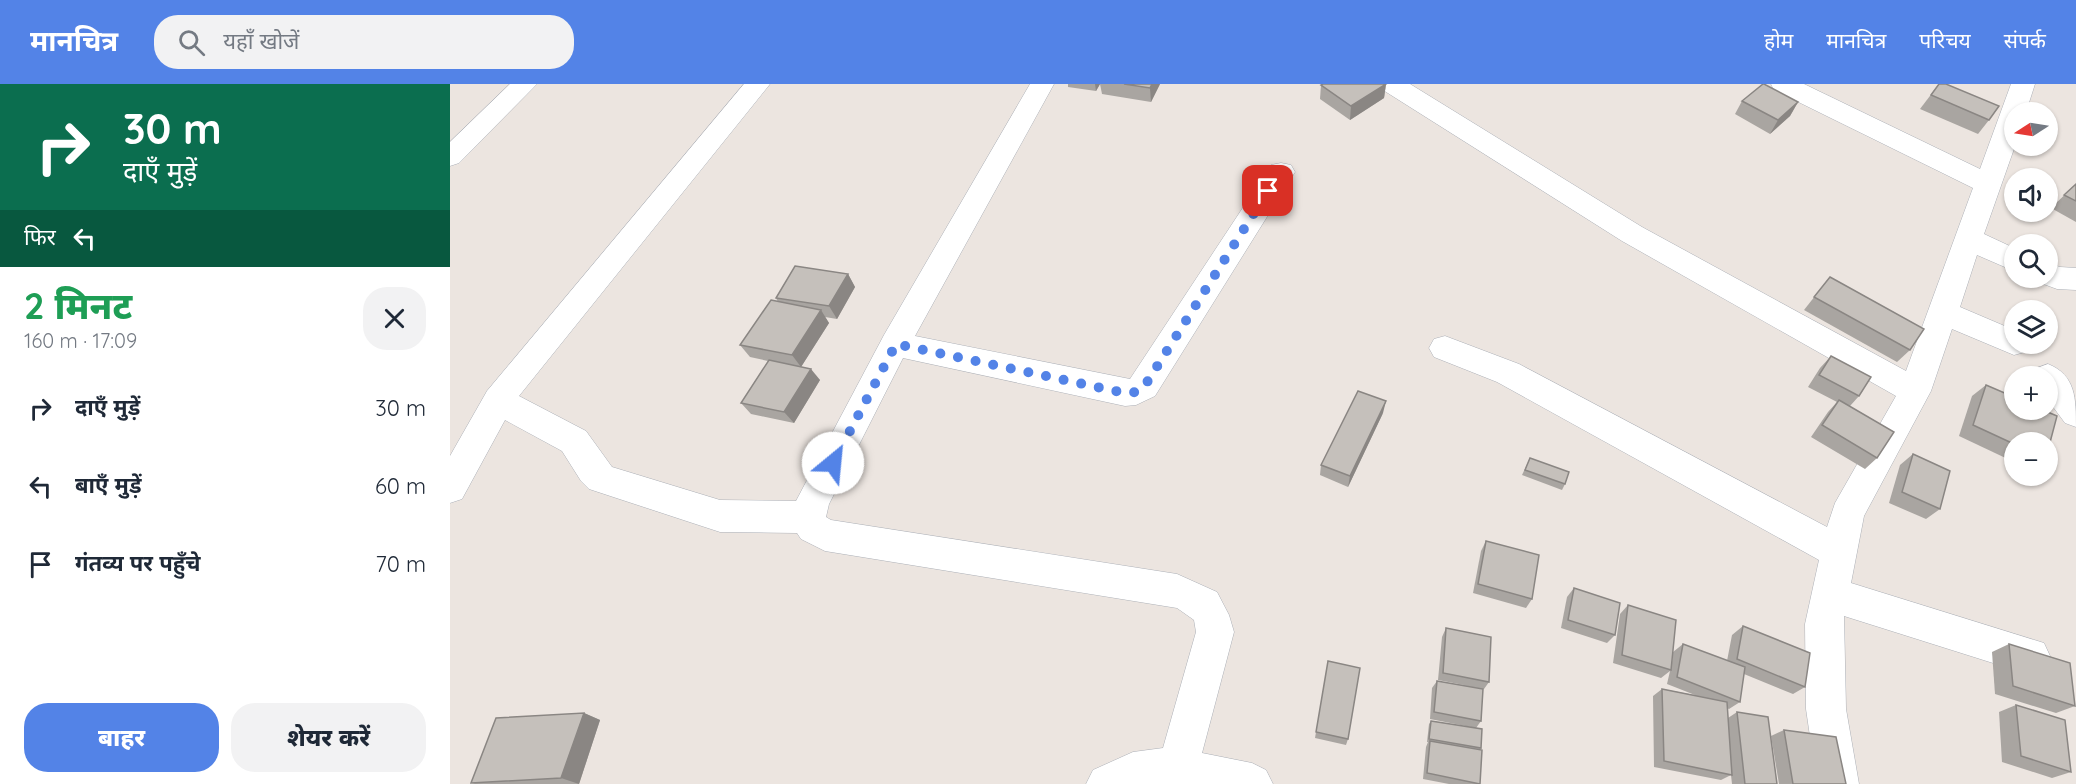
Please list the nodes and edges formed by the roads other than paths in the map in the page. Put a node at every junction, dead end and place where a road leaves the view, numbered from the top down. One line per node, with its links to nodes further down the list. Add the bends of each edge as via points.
1 (525, 84): 7 (street)
2 (758, 84): 22 (street)
3 (1042, 84): 16 (street)
4 (1392, 84): 20 (street, via 1632,234)
5 (1783, 84): 9 (street)
6 (2023, 84): 9 (street, via 2000,117)
7 (450, 157)
8 (1281, 172): 16 (street, via 1144,387 1136,392 1125,393)
9 (1988, 184): 10 (street)
10 (1967, 238): 11 (street); 14 (street)
11 (2004, 255)
12 (2058, 278): 13 (street)
13 (2076, 279)
14 (1942, 312): 15 (street); 20 (street)
15 (2004, 338)
16 (896, 344): 25 (street, via 812,503)
17 (1445, 348): 26 (street, via 1508,373)
18 (2028, 354): 19 (street)
19 (2038, 366)
20 (1915, 391): 26 (street, via 1847,514)
21 (2058, 391): 23 (street)
22 (498, 400): 24 (street); 25 (street, via 574,441 592,472 601,478 720,516)
23 (2076, 413)
24 (450, 488)
25 (809, 517): 29 (street, via 813,528 825,535 1177,591 1203,601 1213,617 1215,632)
26 (1839, 552): 27 (street)
27 (1830, 594): 28 (street); 32 (street, via 1824,624 1826,709)
28 (2031, 656)
29 (1177, 770): 30 (street, via 1150,769); 31 (street)
30 (1107, 784)
31 (1252, 784)
32 (1838, 784)

